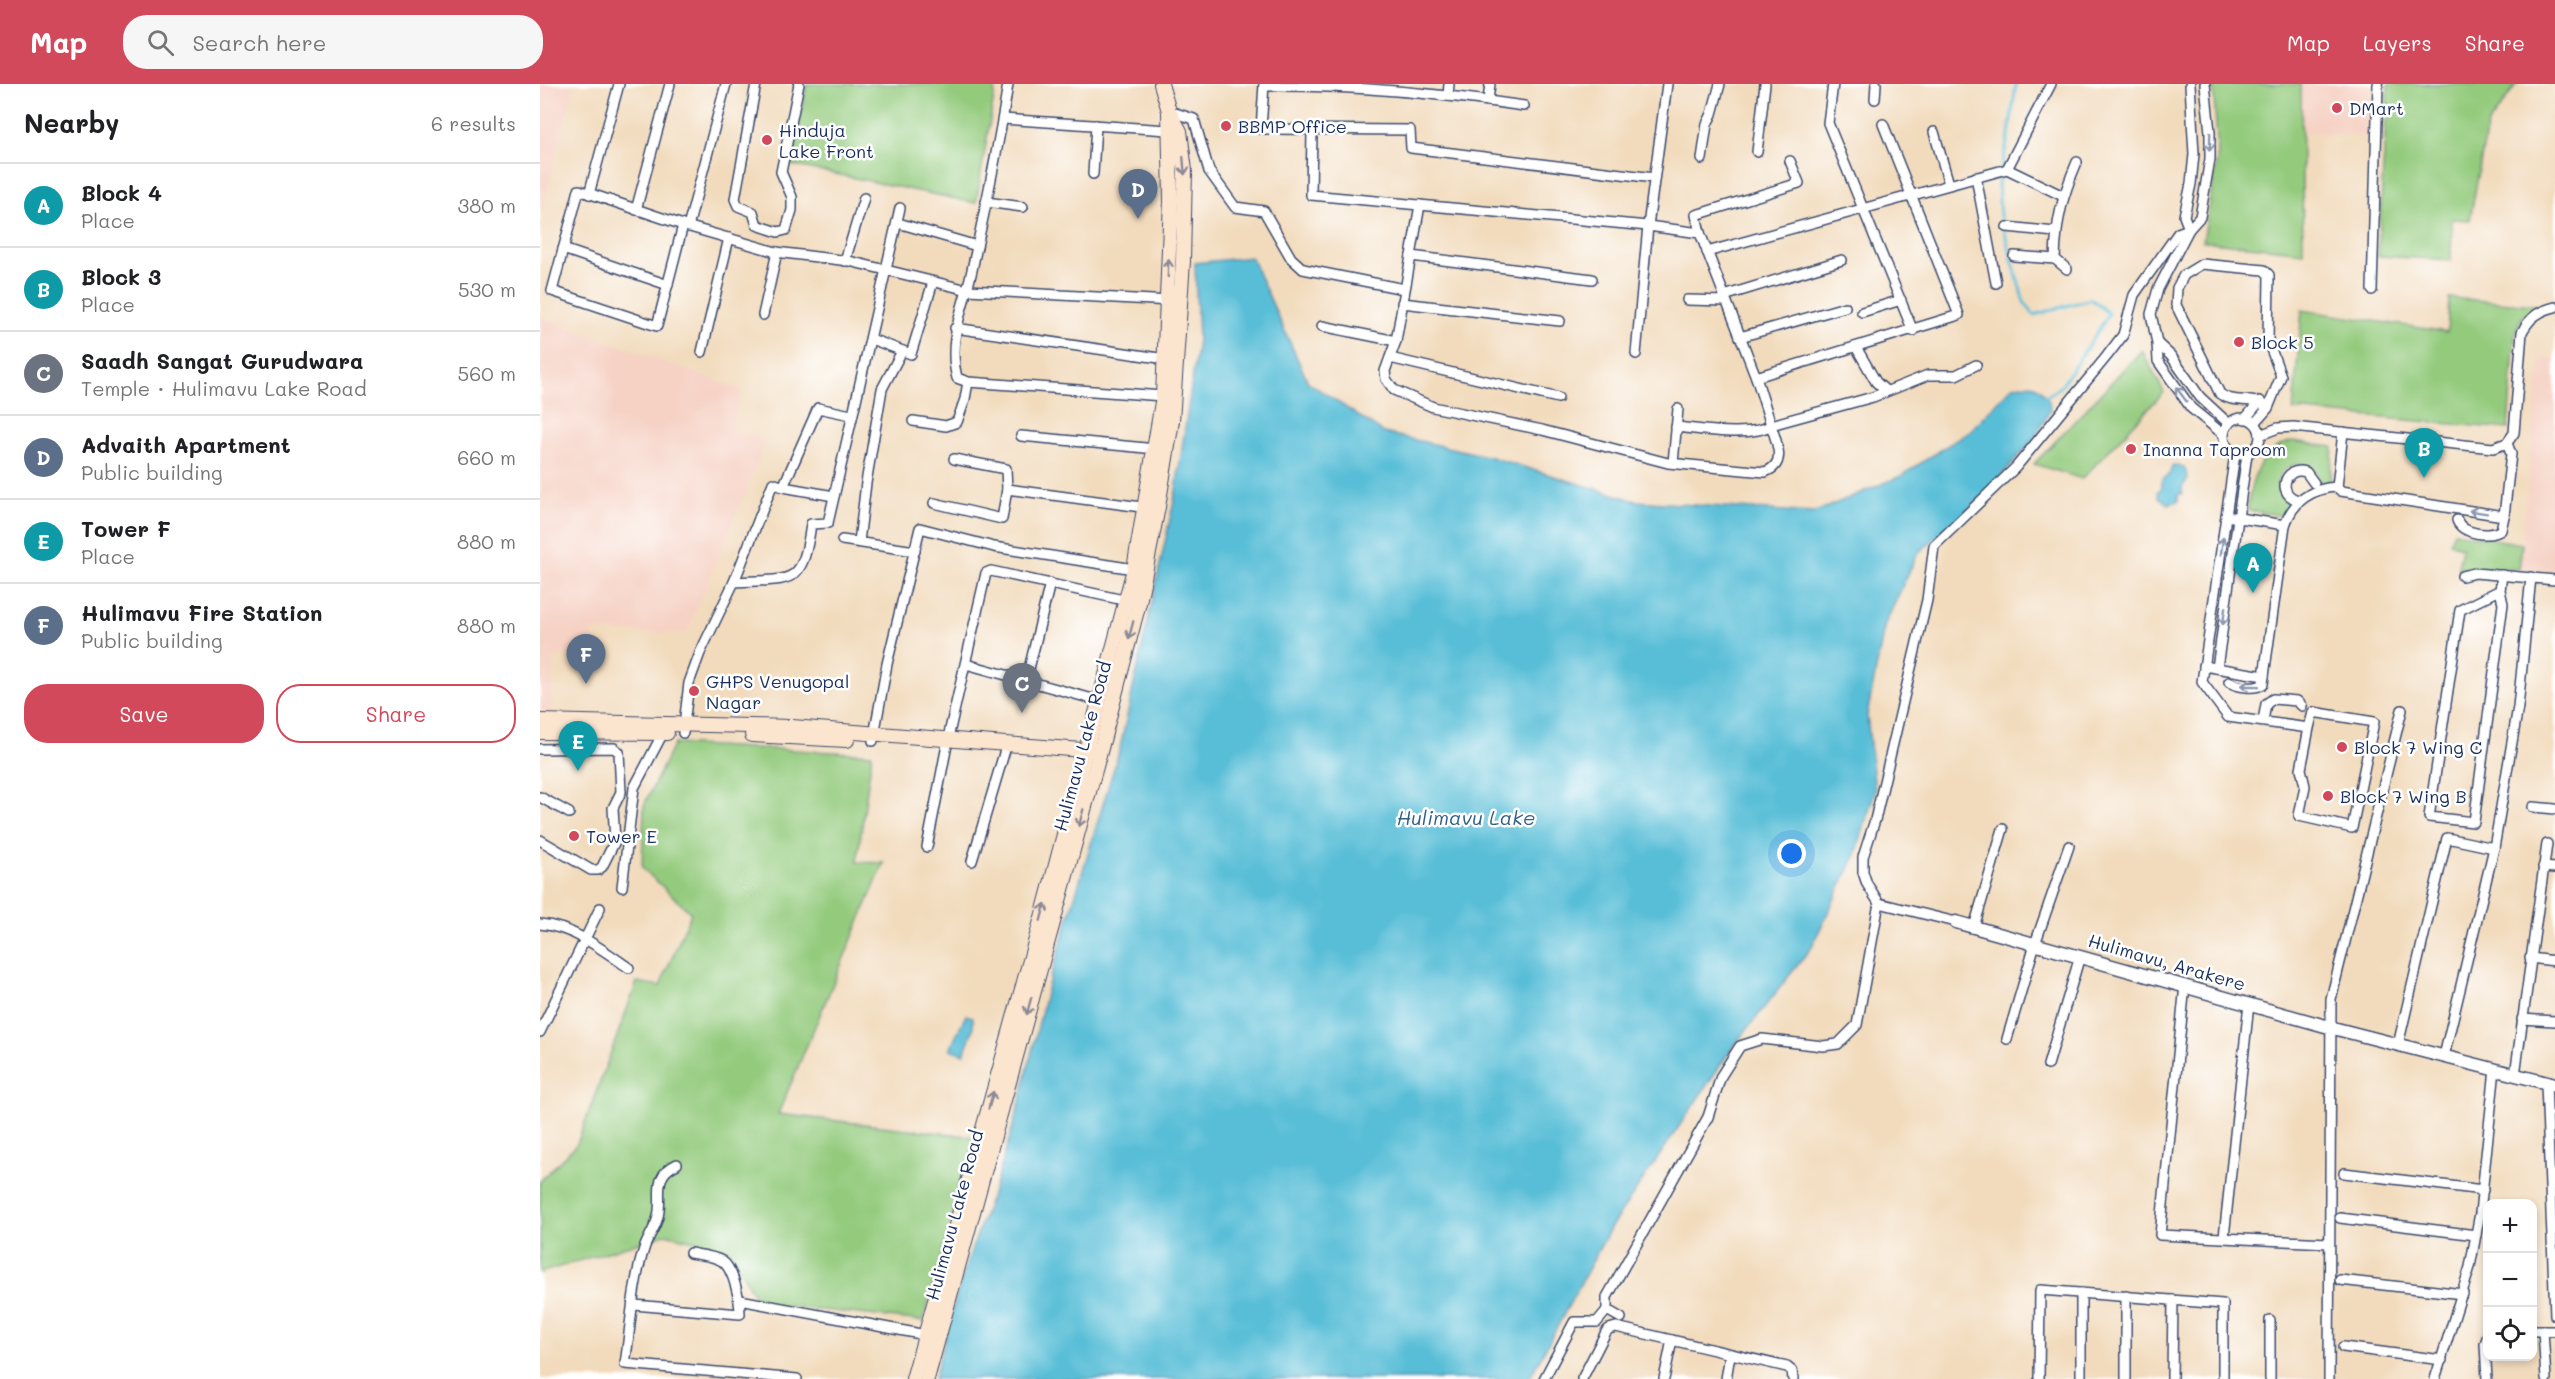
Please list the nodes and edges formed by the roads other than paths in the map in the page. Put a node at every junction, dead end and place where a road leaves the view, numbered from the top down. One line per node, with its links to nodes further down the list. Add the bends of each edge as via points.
1 (619, 84): 41 (street)
2 (670, 84): 49 (street)
3 (726, 84): 52 (street)
4 (756, 84): 5 (street, via 735,199 738,206 753,212 757,225 778,232 786,230 792,210 792,197 781,172)
5 (798, 84)
6 (1008, 84): 26 (street)
7 (1160, 84): 25 (main road, Hulimavu Lake Road)
8 (1449, 84): 21 (street)
9 (1490, 84): 23 (street)
10 (1667, 84): 39 (street)
11 (1720, 84): 33 (street, via 1707,124)
12 (1765, 84): 32 (street)
13 (1833, 84): 50 (street, via 1828,123)
14 (1876, 84): 22 (street)
15 (2051, 84): 36 (street)
16 (2190, 84): 55 (street, via 2194,154 2184,216)
17 (2205, 84): 55 (street, one-way to 55, via 2210,159 2200,217)
18 (2378, 84): 76 (street)
19 (1264, 85): 20 (street); 30 (street, via 1261,129)
20 (1404, 87): 21 (street)
21 (1448, 96): 23 (street)
22 (1875, 99)
23 (1488, 101): 24 (street)
24 (1524, 106)
25 (1169, 111): 29 (main road, Hulimavu Lake Road); 75 (street, via 1194,119 1205,160 1216,182 1235,207 1264,211 1291,258 1303,269); 80 (main road, Hulimavu Lake Road, one-way to 80, via 1180,131 1185,171)
26 (1003, 119): 28 (street); 45 (street)
27 (1883, 124): 42 (street)
28 (1096, 125): 29 (street); 37 (street)
29 (1168, 130): 80 (main road, Hulimavu Lake Road, one-way to 29, via 1172,157)
30 (1312, 131): 39 (street, via 1410,130 1411,148); 46 (street, via 1311,195)
31 (1934, 132): 40 (street)
32 (1757, 152)
33 (1702, 159)
34 (1790, 161): 57 (street, via 1799,183 1696,215)
35 (2077, 162): 43 (street)
36 (2003, 170): 38 (street); 43 (street)
37 (1093, 174)
38 (1976, 177): 40 (street); 72 (street)
39 (1654, 178): 53 (street)
40 (1949, 184): 42 (street)
41 (589, 194): 49 (street); 60 (street, via 579,190)
42 (1911, 196): 50 (street); 89 (street, via 1959,315)
43 (2063, 196): 56 (street)
44 (864, 198): 67 (street)
45 (986, 202): 47 (street); 59 (street)
46 (1420, 205): 53 (street); 63 (street)
47 (1023, 207)
48 (900, 208): 51 (street)
49 (636, 210): 52 (street)
50 (1864, 210): 62 (street); 79 (street)
51 (898, 224): 59 (street); 69 (street)
52 (686, 226): 58 (street); 73 (street)
53 (1648, 226): 57 (street); 97 (street)
54 (2007, 227): 56 (street)
55 (2189, 229): 93 (street, via 2158,289 2151,314); 185 (street, via 2178,233 2134,295 2123,335 2102,362 2016,467 1934,546 1927,600 1863,857 1867,884)
56 (2055, 232): 65 (street)
57 (1700, 233): 62 (street)
58 (729, 238): 61 (street); 96 (street)
59 (977, 246): 74 (street)
60 (563, 249): 73 (street); 73 (street, via 552,291 657,326)
61 (777, 252): 67 (street); 85 (street)
62 (1707, 252): 77 (street)
63 (1411, 256): 70 (street); 75 (street)
64 (2014, 256): 65 (street)
65 (2055, 259): 68 (street)
66 (1842, 260): 77 (street)
67 (845, 261): 69 (street)
68 (2067, 269)
69 (887, 272): 71 (street); 91 (street)
70 (1592, 279)
71 (933, 282): 74 (street); 95 (street, via 911,354)
72 (1996, 284)
73 (668, 285)
74 (968, 290): 80 (street); 88 (street)
75 (1404, 290): 81 (street)
76 (2372, 290)
77 (1725, 299): 78 (street); 90 (street)
78 (1687, 300)
79 (1901, 300): 84 (street); 89 (street)
80 (1174, 301): 99 (main road, Hulimavu Lake Road); 133 (main road, Hulimavu Lake Road, via 1172,421)
81 (1402, 303): 86 (street); 92 (street)
82 (1845, 308): 90 (street)
83 (2555, 308): 120 (street, via 2537,313 2523,332 2514,433)
84 (1862, 312)
85 (763, 315)
86 (1560, 321)
87 (1322, 326): 92 (street)
88 (955, 328): 99 (street); 102 (street, via 953,366 957,378)
89 (1913, 331): 94 (street)
90 (1740, 337): 101 (street)
91 (871, 339): 95 (street); 109 (street)
92 (1396, 341): 98 (street)
93 (2157, 343): 112 (street, via 2200,397); 117 (street, one-way to 93, via 2192,408 2172,382 2158,362)
94 (1856, 348): 101 (street); 103 (street, via 1876,382)
95 (902, 351): 140 (street, via 882,389)
96 (702, 352)
97 (1636, 354)
98 (1390, 358): 105 (street); 125 (street, via 1385,371 1389,385 1433,407)
99 (1166, 359): 104 (main road, Hulimavu Lake Road)
100 (1976, 364): 103 (street, via 1956,375 1928,375)
101 (1756, 377): 114 (street)
102 (968, 382): 104 (street); 111 (street, via 957,422 946,426)
103 (1886, 391): 114 (street)
104 (1163, 396): 121 (main road, Hulimavu Lake Road)
105 (1558, 398)
106 (2259, 401): 107 (street); 107 (street, via 2228,399 2216,387 2176,305 2180,281 2190,269 2202,264 2264,270 2270,275 2268,341 2281,376); 110 (street)
107 (2268, 408): 113 (street)
108 (1678, 409): 115 (street)
109 (851, 415): 127 (street, via 818,408); 130 (street)
110 (2245, 418): 112 (street); 113 (street)
111 (913, 421)
112 (2228, 423): 117 (street)
113 (2255, 423): 118 (street)
114 (1771, 424): 115 (street, via 1738,431); 125 (street, via 1779,448 1774,469 1765,472)
115 (1676, 427): 125 (street)
116 (2343, 432): 118 (street, via 2286,427); 120 (street, via 2493,448); 128 (street)
117 (2223, 434): 122 (street, via 2226,446)
118 (2260, 435): 123 (street, via 2257,447)
119 (1021, 436): 121 (street)
120 (2507, 442): 135 (street, via 2511,454)
121 (1156, 449): 133 (main road, Hulimavu Lake Road)
122 (2235, 454): 123 (street); 134 (street)
123 (2247, 454): 136 (street)
124 (954, 459): 129 (street, via 1006,469)
125 (1673, 463)
126 (2314, 483): 131 (street, via 2310,474 2302,470 2289,474 2284,482 2285,491)
127 (783, 487): 130 (street); 147 (street, via 772,483)
128 (2337, 487): 131 (street, via 2321,489); 135 (street, one-way to 128, via 2341,491)
129 (1007, 489): 132 (street, via 1002,519); 133 (street)
130 (834, 496): 147 (street, via 828,523 811,524 806,555 796,574 785,579)
131 (2300, 500): 138 (street)
132 (934, 503)
133 (1152, 508): 142 (main road, Hulimavu Lake Road); 170 (main road, Hulimavu Lake Road, one-way to 170, via 1138,603)
134 (2226, 516): 136 (street); 152 (street, one-way to 134)
135 (2504, 516): 137 (street, via 2501,530 2493,534 2465,530)
136 (2238, 518): 138 (street); 153 (street, one-way to 153)
137 (2457, 520)
138 (2285, 525): 154 (street)
139 (842, 540): 140 (street)
140 (860, 542): 141 (street)
141 (915, 551): 142 (street, via 920,528 994,547); 166 (street, via 887,664)
142 (1134, 569): 150 (main road, Hulimavu Lake Road)
143 (2502, 575): 144 (street); 145 (street); 149 (street)
144 (2462, 576)
145 (2531, 577): 146 (street); 180 (street, via 2518,707)
146 (2555, 580)
147 (734, 582): 162 (street, via 689,683)
148 (1050, 583): 150 (street); 151 (street, via 986,573); 155 (street)
149 (2500, 590): 149 (street, via 2503,604 2474,822 2429,817 2460,610)
150 (1128, 601): 157 (main road, Hulimavu Lake Road)
151 (966, 664): 155 (street); 167 (street)
152 (2204, 666): 153 (street); 161 (street, via 2202,682 2229,717)
153 (2217, 669): 154 (street)
154 (2265, 676): 156 (street, one-way to 156, via 2263,684 2256,687)
155 (1026, 681): 157 (street)
156 (2229, 682)
157 (1100, 701): 170 (main road, Hulimavu Lake Road)
158 (2302, 706): 161 (street, via 2296,701 2273,699 2266,704)
159 (2402, 710): 200 (street, via 2336,975)
160 (540, 721): 162 (main road)
161 (2263, 721): 163 (street)
162 (683, 729): 165 (main road); 166 (main road)
163 (2309, 729): 163 (street, via 2313,712 2374,722 2352,828 2300,816 2305,786 2301,770)
164 (540, 732): 165 (main road)
165 (663, 733): 184 (street, via 634,788)
166 (874, 737): 167 (main road)
167 (948, 742): 169 (main road); 170 (main road); 179 (street)
168 (540, 749): 176 (street, via 607,747 619,752 621,760 621,792 613,808 615,841 602,867 591,870)
169 (1005, 750): 170 (main road); 181 (street)
170 (1092, 755): 231 (main road, Hulimavu Lake Road, one-way to 170); 240 (main road, Hulimavu Lake Road, one-way to 240)
171 (540, 797): 174 (street)
172 (2533, 807): 173 (street)
173 (2555, 808)
174 (569, 813)
175 (2003, 829): 189 (street)
176 (540, 840)
177 (2547, 844): 182 (street)
178 (2069, 846): 191 (street)
179 (927, 847)
180 (2494, 848): 203 (street, via 2447,838); 204 (street)
181 (972, 861)
182 (2543, 867): 183 (street); 193 (street)
183 (2555, 868)
184 (622, 887)
185 (1879, 903): 187 (street, Hulimavu, Arakere); 224 (street, via 1857,1025 1838,1044 1762,1039 1748,1042 1735,1052 1721,1076 1708,1117 1607,1297)
186 (600, 908): 190 (street)
187 (1956, 922): 189 (street, Hulimavu, Arakere)
188 (540, 924): 190 (street)
189 (1974, 927): 191 (street, Hulimavu, Arakere)
190 (585, 939): 195 (street); 201 (street)
191 (2035, 944): 192 (street, Hulimavu, Arakere); 202 (street)
192 (2080, 956): 196 (street, Hulimavu, Arakere); 205 (street)
193 (2530, 958): 194 (street); 198 (street)
194 (2555, 961)
195 (630, 968)
196 (2184, 985): 197 (street, Hulimavu, Arakere); 214 (street, via 2160,1235)
197 (2249, 1004): 200 (street, Hulimavu, Arakere); 214 (street)
198 (2522, 1019): 199 (street); 207 (street)
199 (2555, 1021)
200 (2329, 1027): 203 (street, Hulimavu, Arakere); 215 (street)
201 (540, 1032)
202 (2007, 1039)
203 (2398, 1045): 204 (street, Hulimavu, Arakere)
204 (2444, 1056): 206 (street, Hulimavu, Arakere)
205 (2048, 1065)
206 (2495, 1069): 207 (street, Hulimavu, Arakere); 211 (street)
207 (2515, 1075): 208 (street, Hulimavu, Arakere)
208 (2551, 1084): 225 (street)
209 (677, 1164): 223 (street, via 666,1169 661,1178 657,1219 644,1249)
210 (2344, 1173): 211 (street)
211 (2483, 1190): 213 (street)
212 (2340, 1218): 213 (street)
213 (2476, 1235): 219 (street)
214 (2224, 1237): 215 (street)
215 (2329, 1243): 252 (street)
216 (690, 1252): 221 (street, via 728,1266)
217 (2340, 1280): 219 (street)
218 (2081, 1293): 220 (street); 246 (street, via 2040,1290); 247 (street)
219 (2463, 1294): 235 (street)
220 (2126, 1296): 222 (street); 248 (street)
221 (741, 1300): 223 (street, via 741,1314); 231 (street)
222 (2173, 1300): 249 (street); 250 (street, via 2223,1304)
223 (634, 1305): 237 (street, via 625,1364)
224 (1607, 1310): 226 (street); 241 (street, via 1597,1322 1574,1322)
225 (2555, 1315)
226 (1621, 1318)
227 (2270, 1320): 251 (street)
228 (2537, 1331): 229 (street)
229 (2543, 1331): 230 (street); 255 (street)
230 (2555, 1331)
231 (926, 1335): 239 (main road, Hulimavu Lake Road)
232 (1672, 1340): 234 (street); 242 (street, via 1612,1328 1606,1332); 243 (street)
233 (2343, 1347): 235 (street)
234 (1730, 1354): 244 (street); 245 (street, via 1787,1367)
235 (2442, 1360): 253 (street)
236 (2486, 1361): 254 (street)
237 (737, 1376): 238 (street)
238 (797, 1379)
239 (913, 1379)
240 (927, 1379)
241 (1544, 1379)
242 (1582, 1379)
243 (1664, 1379)
244 (1726, 1379)
245 (1793, 1379)
246 (2039, 1379)
247 (2080, 1379)
248 (2126, 1379)
249 (2172, 1379)
250 (2223, 1379)
251 (2270, 1379)
252 (2330, 1379)
253 (2435, 1379)
254 (2487, 1379)
255 (2546, 1379)

